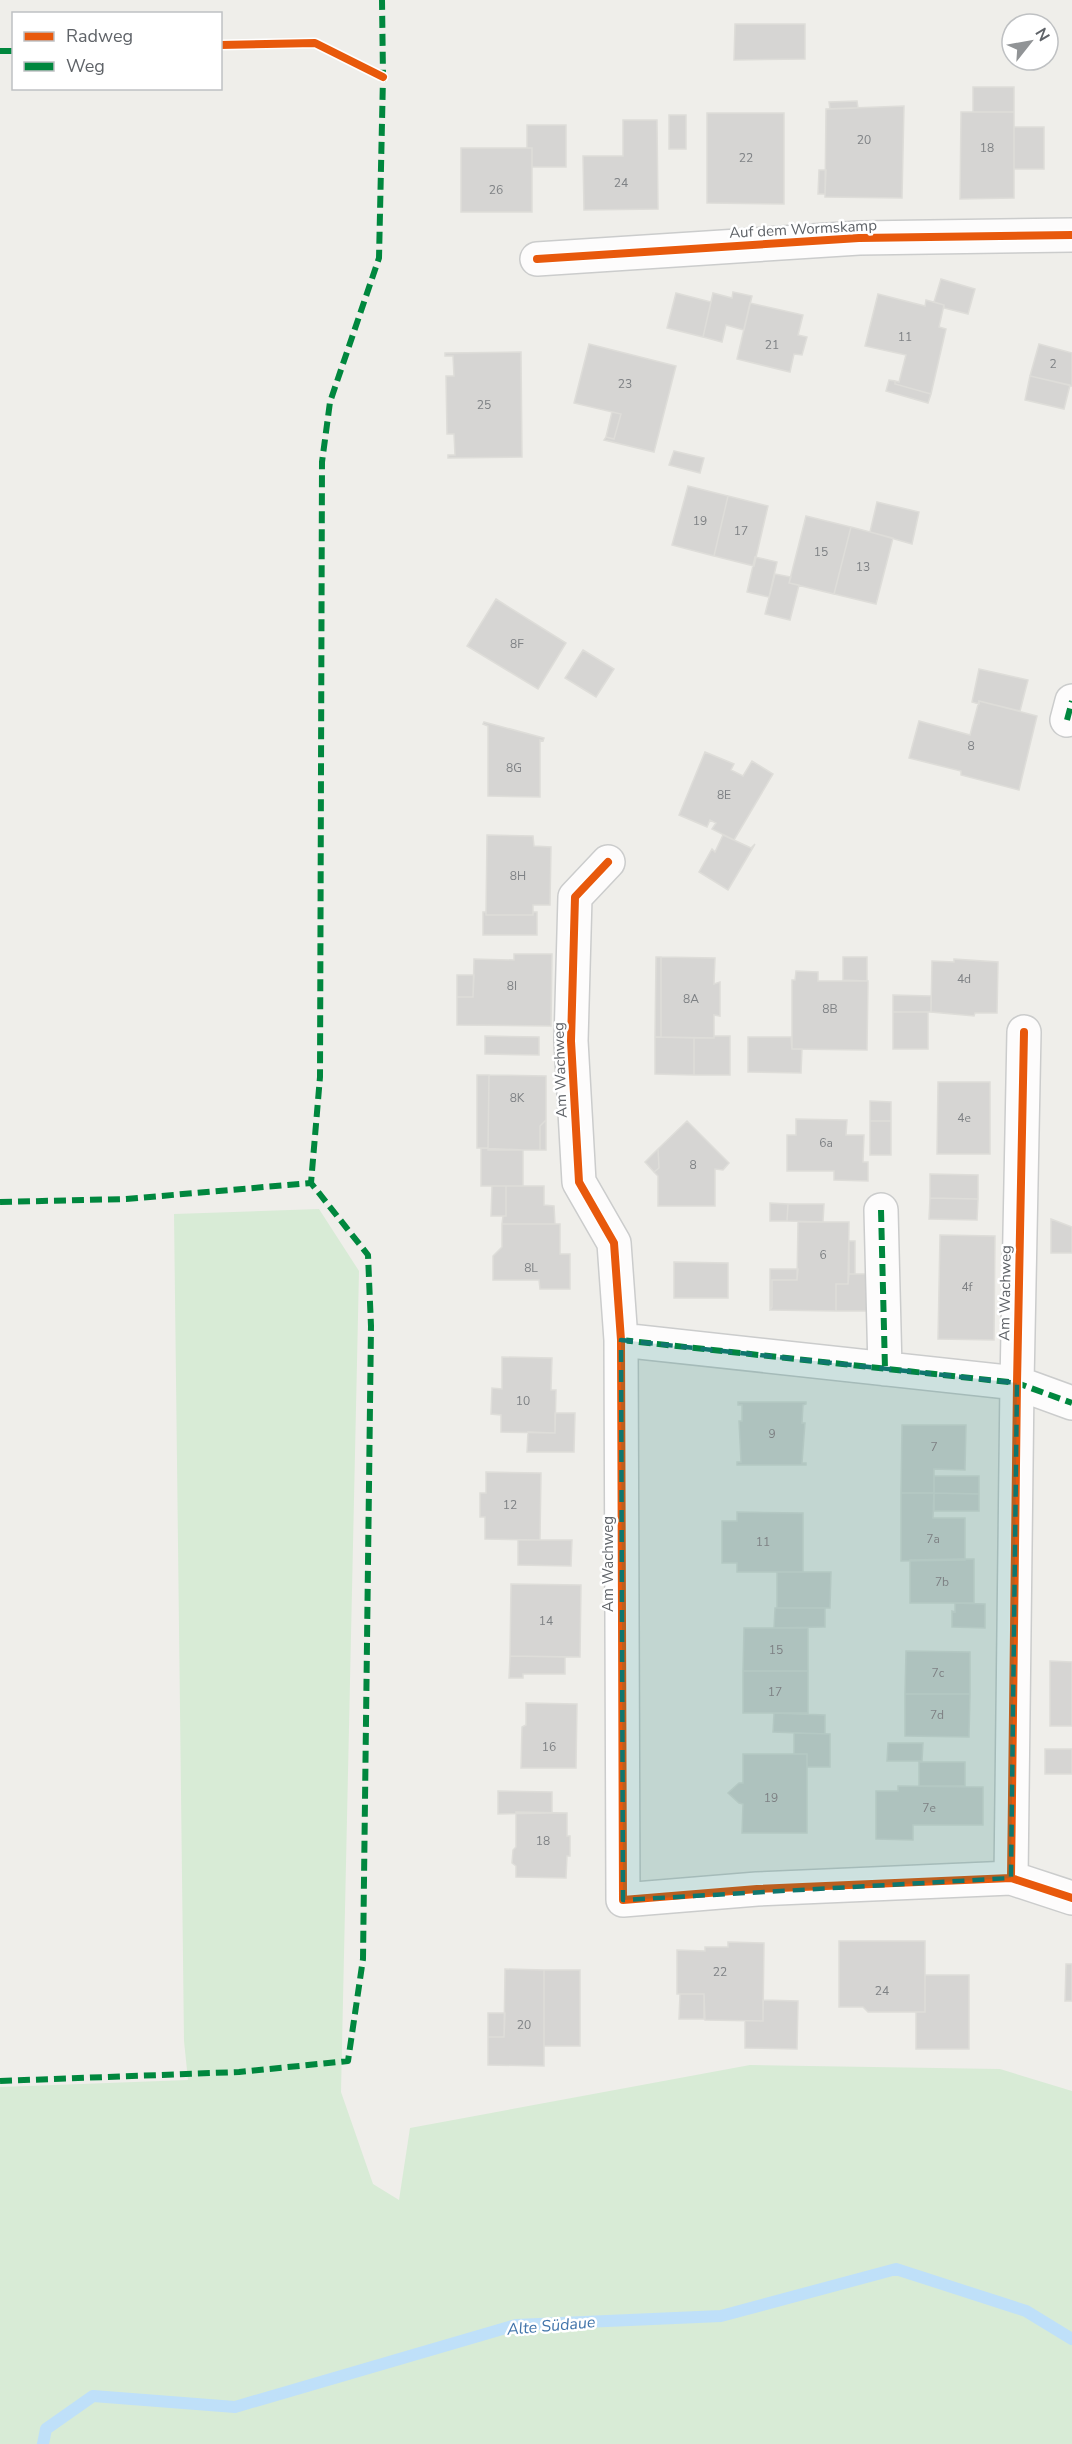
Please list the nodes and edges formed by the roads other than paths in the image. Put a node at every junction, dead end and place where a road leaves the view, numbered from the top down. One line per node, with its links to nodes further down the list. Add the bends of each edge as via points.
1 (1072, 236): 2 (street, Auf dem Wormskamp, via 859,238)
2 (537, 259)
3 (608, 862): 6 (street, Am Wachweg, via 575,897 571,1041 579,1182 614,1243)
4 (1024, 1032): 8 (street, Am Wachweg)
5 (882, 1210): 7 (street)
6 (621, 1340): 7 (street); 10 (street, Am Wachweg, via 623,1900 757,1889)
7 (885, 1369): 8 (street)
8 (1017, 1383): 9 (street); 10 (street, Am Wachweg)
9 (1072, 1403)
10 (1011, 1878): 11 (street, Am Wachweg)
11 (1072, 1898)

